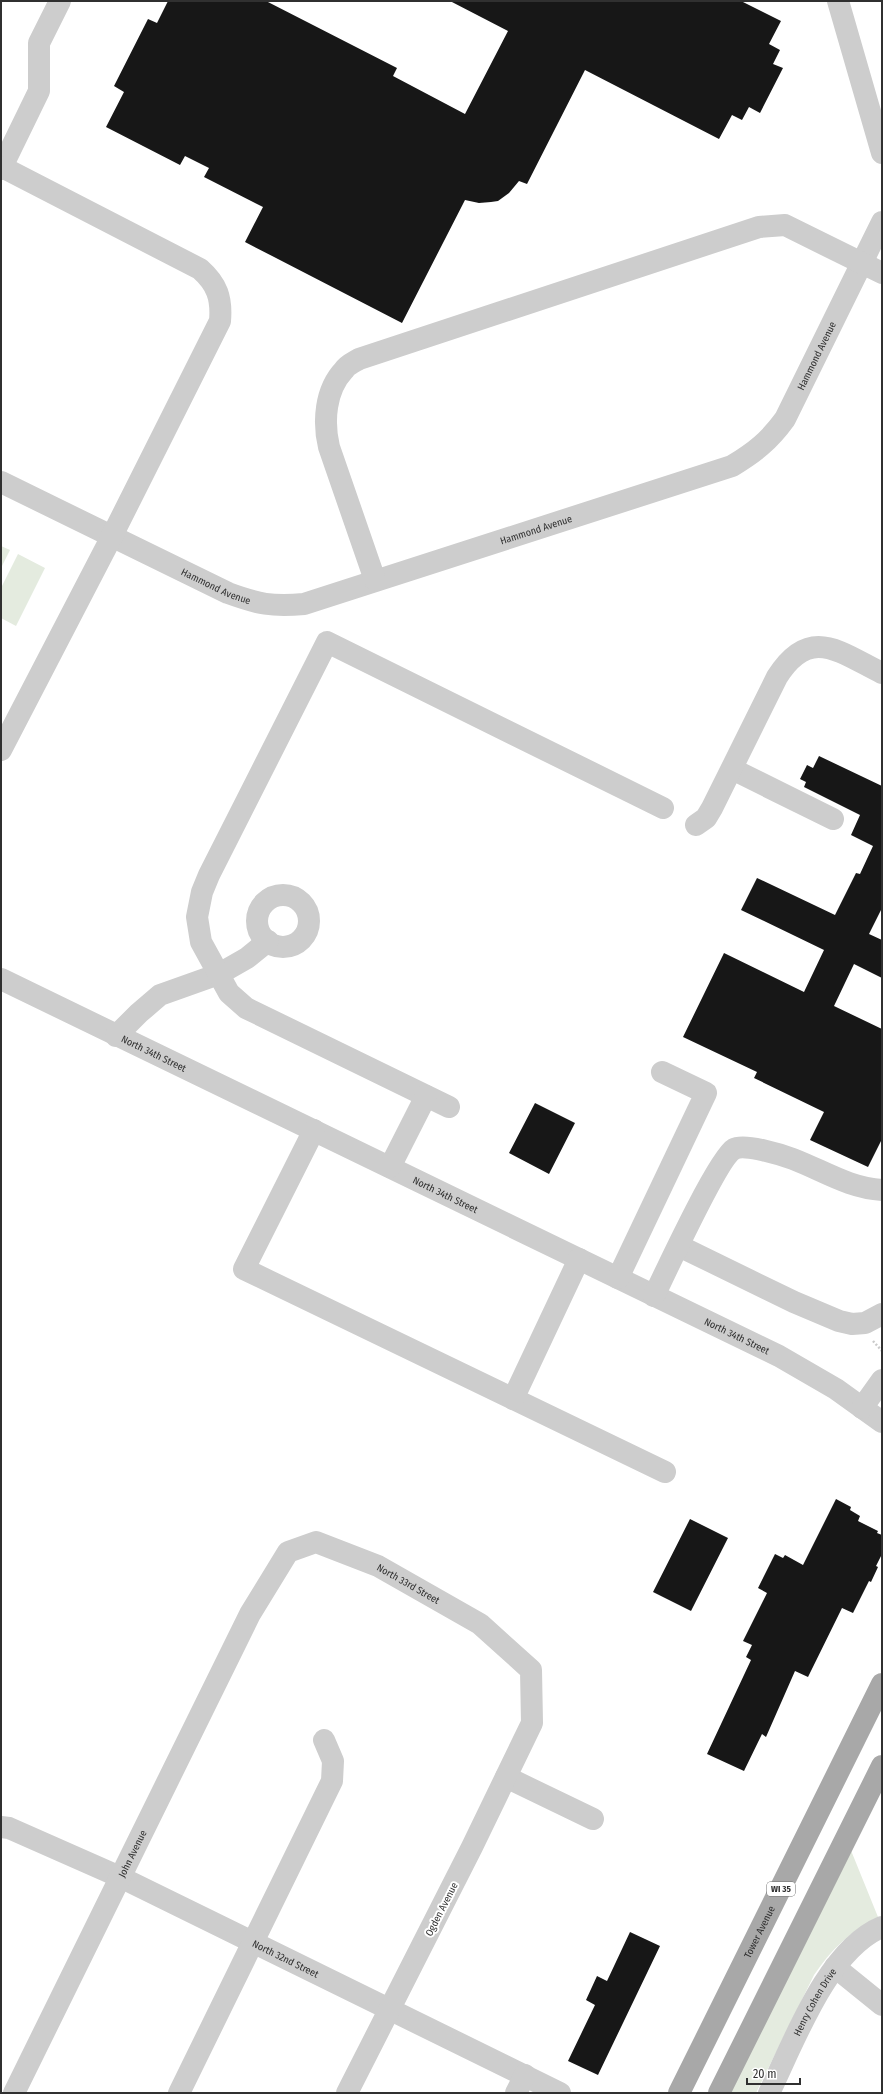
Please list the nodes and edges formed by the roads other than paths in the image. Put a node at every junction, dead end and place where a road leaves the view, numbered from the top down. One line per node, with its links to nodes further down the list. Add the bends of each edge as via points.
1 (60, 1): 4 (street, via 39,43 39,91)
2 (838, 1): 3 (street)
3 (882, 153)
4 (2, 168): 9 (street, via 200,269 218,290 222,307 220,321)
5 (882, 222): 6 (street, Hammond Avenue)
6 (862, 263): 7 (street); 10 (street, Hammond Avenue, via 785,419 772,437 756,451 732,466); 10 (street, via 785,225 760,227 360,359 344,369 334,383 328,401 326,433)
7 (882, 273)
8 (1, 482): 9 (street, Hammond Avenue)
9 (111, 538): 10 (street, Hammond Avenue, via 228,594 256,604 304,604); 12 (street)
10 (375, 580)
11 (882, 673): 13 (street, via 835,650 808,648 796,654 787,661 777,677)
12 (1, 750)
13 (732, 769): 15 (street); 16 (street, via 709,814)
14 (663, 808): 18 (street, via 327,642 202,892 197,917 201,942)
15 (833, 819)
16 (696, 825)
17 (268, 941): 18 (street, via 247,958)
18 (219, 974): 20 (street, via 160,995); 22 (street, via 230,993 246,1008)
19 (1, 979): 20 (street, North 34th Street)
20 (116, 1036): 24 (street, North 34th Street)
21 (662, 1072): 29 (street, via 706,1093)
22 (426, 1096): 23 (street); 25 (street)
23 (449, 1107)
24 (314, 1130): 25 (street, North 34th Street); 33 (street, via 244,1269)
25 (390, 1167): 28 (street, North 34th Street)
26 (882, 1190): 27 (street, via 853,1186 793,1159 740,1147 728,1154)
27 (679, 1246): 30 (street); 31 (street, via 839,1321 864,1323)
28 (580, 1259): 29 (street, North 34th Street); 33 (street)
29 (618, 1278): 30 (street, North 34th Street)
30 (654, 1296): 34 (street, North 34th Street, via 779,1356 814,1375)
31 (882, 1314)
32 (882, 1380): 34 (street)
33 (513, 1399): 36 (street)
34 (862, 1408): 35 (street, North 34th Street)
35 (882, 1422)
36 (665, 1472)
37 (250, 1614): 39 (street, North 33rd Street, via 288,1552 316,1542 378,1566 480,1624 531,1670); 45 (street, John Avenue)
38 (882, 1684): 56 (main road, Tower Avenue / WI 35)
39 (532, 1723): 42 (street, Ogden Avenue)
40 (324, 1740): 47 (street, via 333,1761 332,1781)
41 (882, 1766): 57 (main road)
42 (506, 1777): 43 (street); 50 (street, Ogden Avenue)
43 (594, 1818)
44 (5, 1827): 45 (street, North 32nd Street)
45 (120, 1877): 47 (street, North 32nd Street); 52 (street, John Avenue)
46 (882, 1927): 48 (street, Henry Cohen Drive, via 859,1942)
47 (254, 1943): 50 (street, North 32nd Street); 53 (street)
48 (835, 1967): 49 (street); 58 (street, Henry Cohen Drive, via 827,1977)
49 (879, 2001)
50 (389, 2009): 51 (street, North 32nd Street); 54 (street, Ogden Avenue)
51 (521, 2084): 55 (street, North 32nd Street)
52 (14, 2093)
53 (179, 2093)
54 (347, 2093)
55 (560, 2093)
56 (679, 2093)
57 (719, 2093)
58 (769, 2093)

